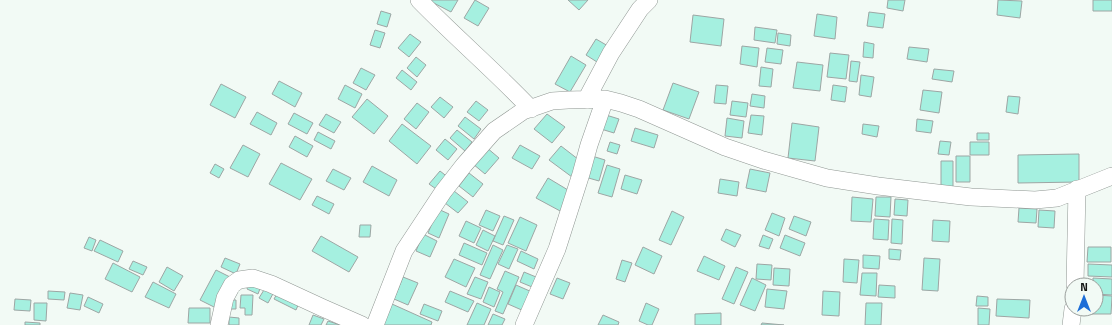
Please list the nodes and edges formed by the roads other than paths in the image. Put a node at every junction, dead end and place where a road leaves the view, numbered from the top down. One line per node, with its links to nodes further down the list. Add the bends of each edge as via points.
1 (419, 0): 5 (street)
2 (649, 0): 4 (street, via 640,9 611,53)
3 (605, 99): 4 (street); 7 (street, via 639,109 725,147 826,178 948,195 1006,199 1057,198); 12 (street, via 557,249)
4 (586, 100): 5 (street, via 552,102)
5 (531, 109): 11 (street, via 523,111 494,131 443,192 404,250)
6 (1112, 176): 7 (street)
7 (1077, 189): 8 (street)
8 (1075, 277)
9 (219, 325): 10 (street, via 225,298 232,285 239,280 253,278 272,284)
10 (362, 325)
11 (375, 325)
12 (524, 325)

